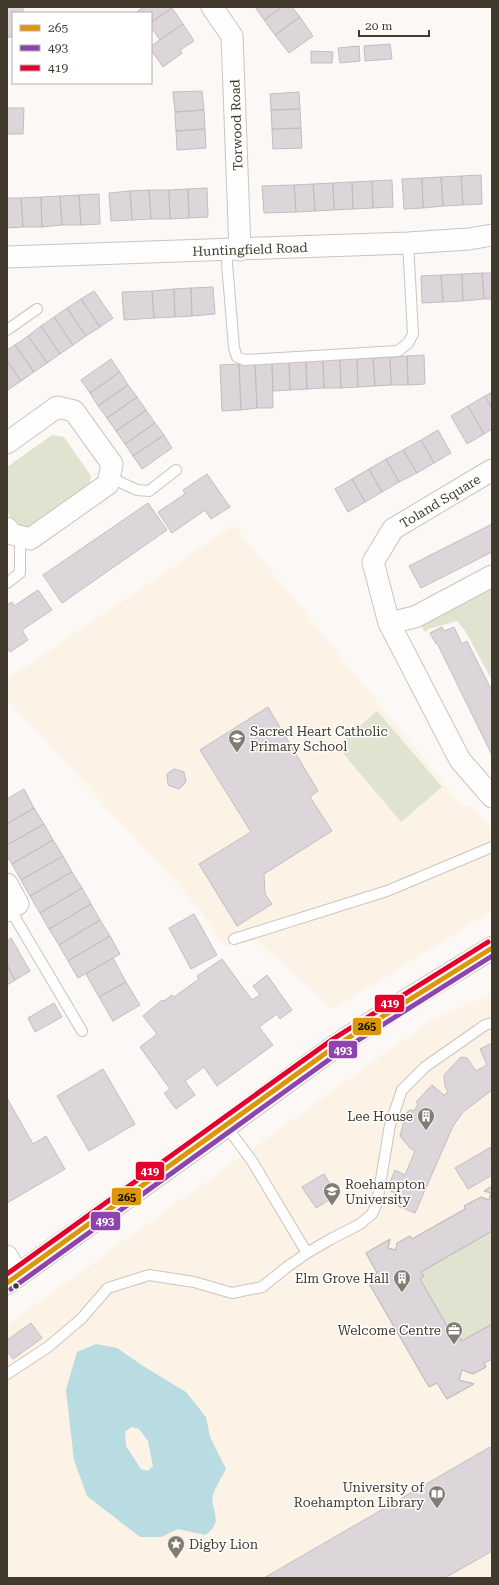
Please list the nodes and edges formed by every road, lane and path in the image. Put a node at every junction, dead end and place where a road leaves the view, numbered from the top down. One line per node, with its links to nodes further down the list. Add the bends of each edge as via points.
1 (212, 7): 4 (street, Torwood Road, via 232,36)
2 (492, 235): 3 (street, Huntingfield Road)
3 (408, 243): 4 (street, Huntingfield Road); 4 (lane, via 413,334 408,343 398,351 244,360 237,357 234,348)
4 (233, 250): 5 (street, Huntingfield Road)
5 (7, 257)
6 (37, 309): 7 (lane)
7 (7, 330)
8 (10, 436): 11 (street, via 57,407 74,411 112,464)
9 (176, 470): 11 (lane, via 149,491 137,490)
10 (492, 470): 15 (street, Toland Square, via 393,529 373,562)
11 (109, 476): 12 (street, via 108,484 30,539)
12 (14, 532): 14 (lane, via 20,573)
13 (492, 576): 15 (street, via 415,617)
14 (7, 583)
15 (389, 623): 16 (street, Toland Square, via 460,760)
16 (492, 797)
17 (492, 847): 20 (lane, via 387,891)
18 (7, 884): 19 (street, via 18,904)
19 (9, 910): 23 (lane)
20 (234, 939)
21 (492, 948): 24 (highway, via 336,1045)
22 (492, 1023): 25 (lane, via 485,1025 425,1068 402,1090 390,1125 377,1203 372,1214 360,1224)
23 (82, 1031)
24 (226, 1126): 25 (lane, via 252,1161); 27 (highway)
25 (307, 1253): 28 (lane, via 262,1287 232,1293 194,1282 149,1275 108,1288 81,1319 48,1347)
26 (7, 1256): 27 (street)
27 (12, 1279)
28 (7, 1374)

